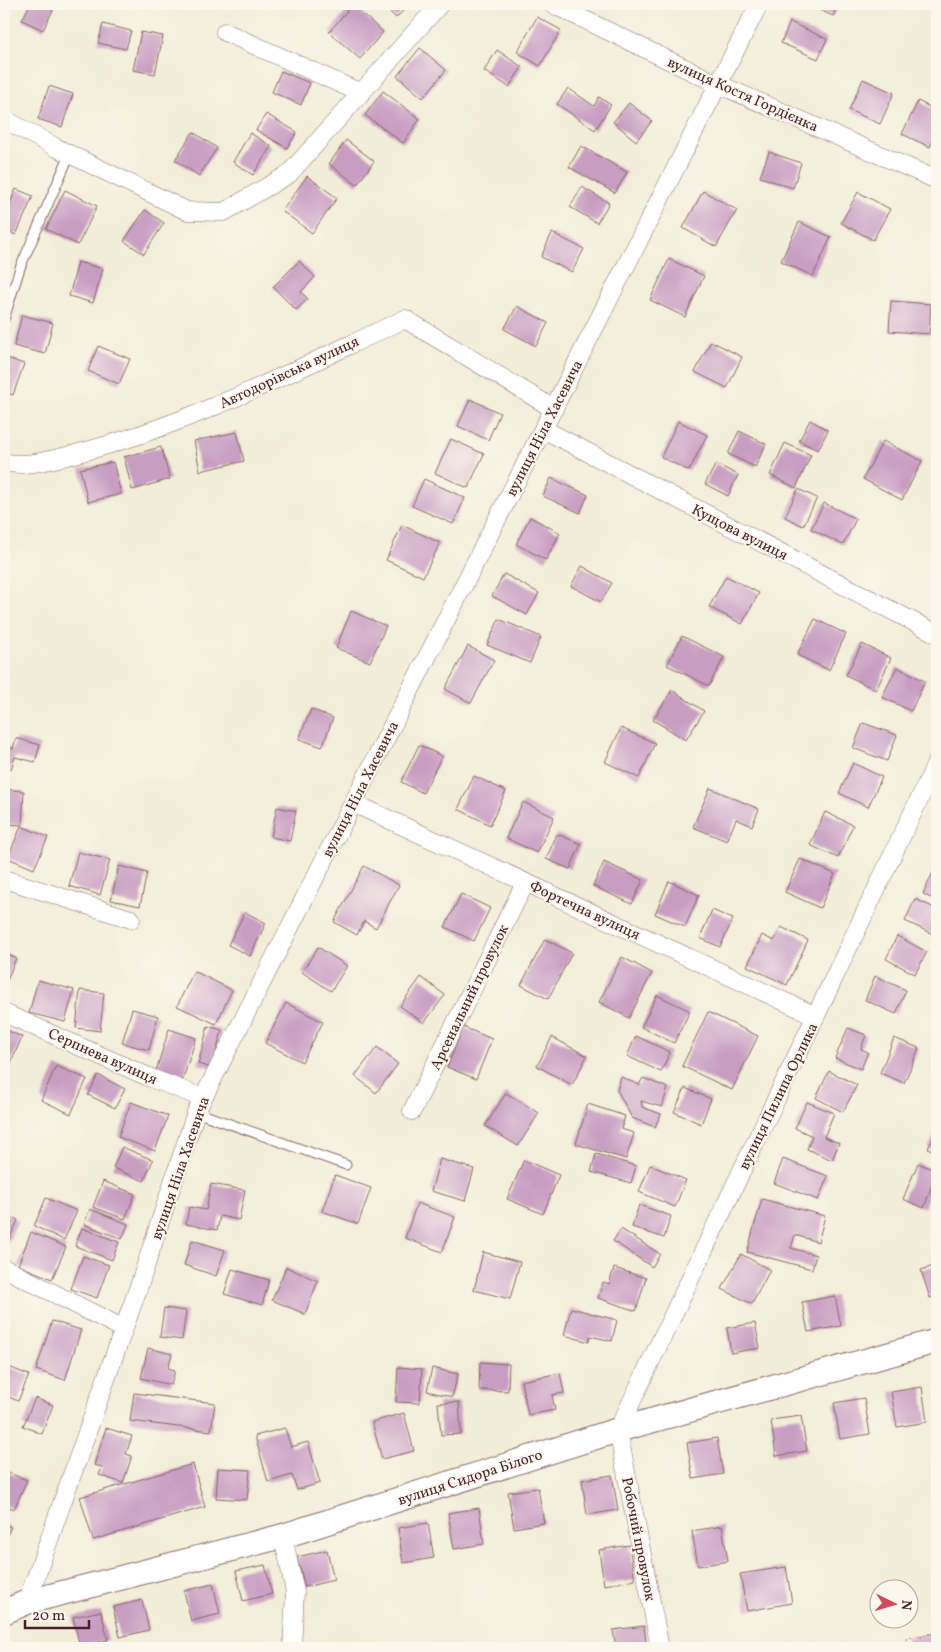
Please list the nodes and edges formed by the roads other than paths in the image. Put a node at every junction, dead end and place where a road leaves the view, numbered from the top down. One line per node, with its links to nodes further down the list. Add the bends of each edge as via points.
1 (440, 4): 6 (street)
2 (552, 4): 5 (street, вулиця Костя Гордієнка)
3 (759, 4): 5 (street, вулиця Ніла Хасевича)
4 (225, 32): 6 (street)
5 (718, 84): 9 (street, вулиця Костя Гордієнка); 11 (street, вулиця Ніла Хасевича)
6 (361, 93): 8 (street, via 289,174 224,212 187,211)
7 (4, 119): 8 (street)
8 (70, 154): 10 (lane, via 20,268)
9 (937, 180)
10 (4, 318)
11 (554, 409): 12 (street, вулиця Ніла Хасевича); 13 (street, Автодорівська вулиця, via 405,319 231,400 116,444 47,461)
12 (543, 429): 14 (street, Кущова вулиця); 16 (street, вулиця Ніла Хасевича)
13 (4, 462)
14 (937, 634)
15 (937, 762): 21 (street, вулиця Пилипа Орлика)
16 (353, 803): 18 (street, Фортечна вулиця); 22 (street, вулиця Ніла Хасевича)
17 (4, 879): 19 (street)
18 (525, 883): 21 (street, Фортечна вулиця); 23 (street, Арсенальний провулок)
19 (131, 919)
20 (4, 1013): 22 (street, Серпнева вулиця, via 151,1078)
21 (816, 1016): 28 (street, вулиця Пилипа Орлика)
22 (200, 1105): 24 (lane); 26 (street, вулиця Ніла Хасевича)
23 (412, 1111)
24 (346, 1165)
25 (4, 1268): 26 (street)
26 (124, 1329): 30 (street, вулиця Ніла Хасевича)
27 (937, 1341): 28 (street, вулиця Сидора Білого)
28 (618, 1430): 29 (street, вулиця Сидора Білого); 33 (street, Робочий провулок)
29 (283, 1536): 30 (street, вулиця Сидора Білого); 32 (street, via 295,1592)
30 (27, 1602): 31 (street, вулиця Сидора Білого)
31 (4, 1612)
32 (292, 1648)
33 (660, 1648)

